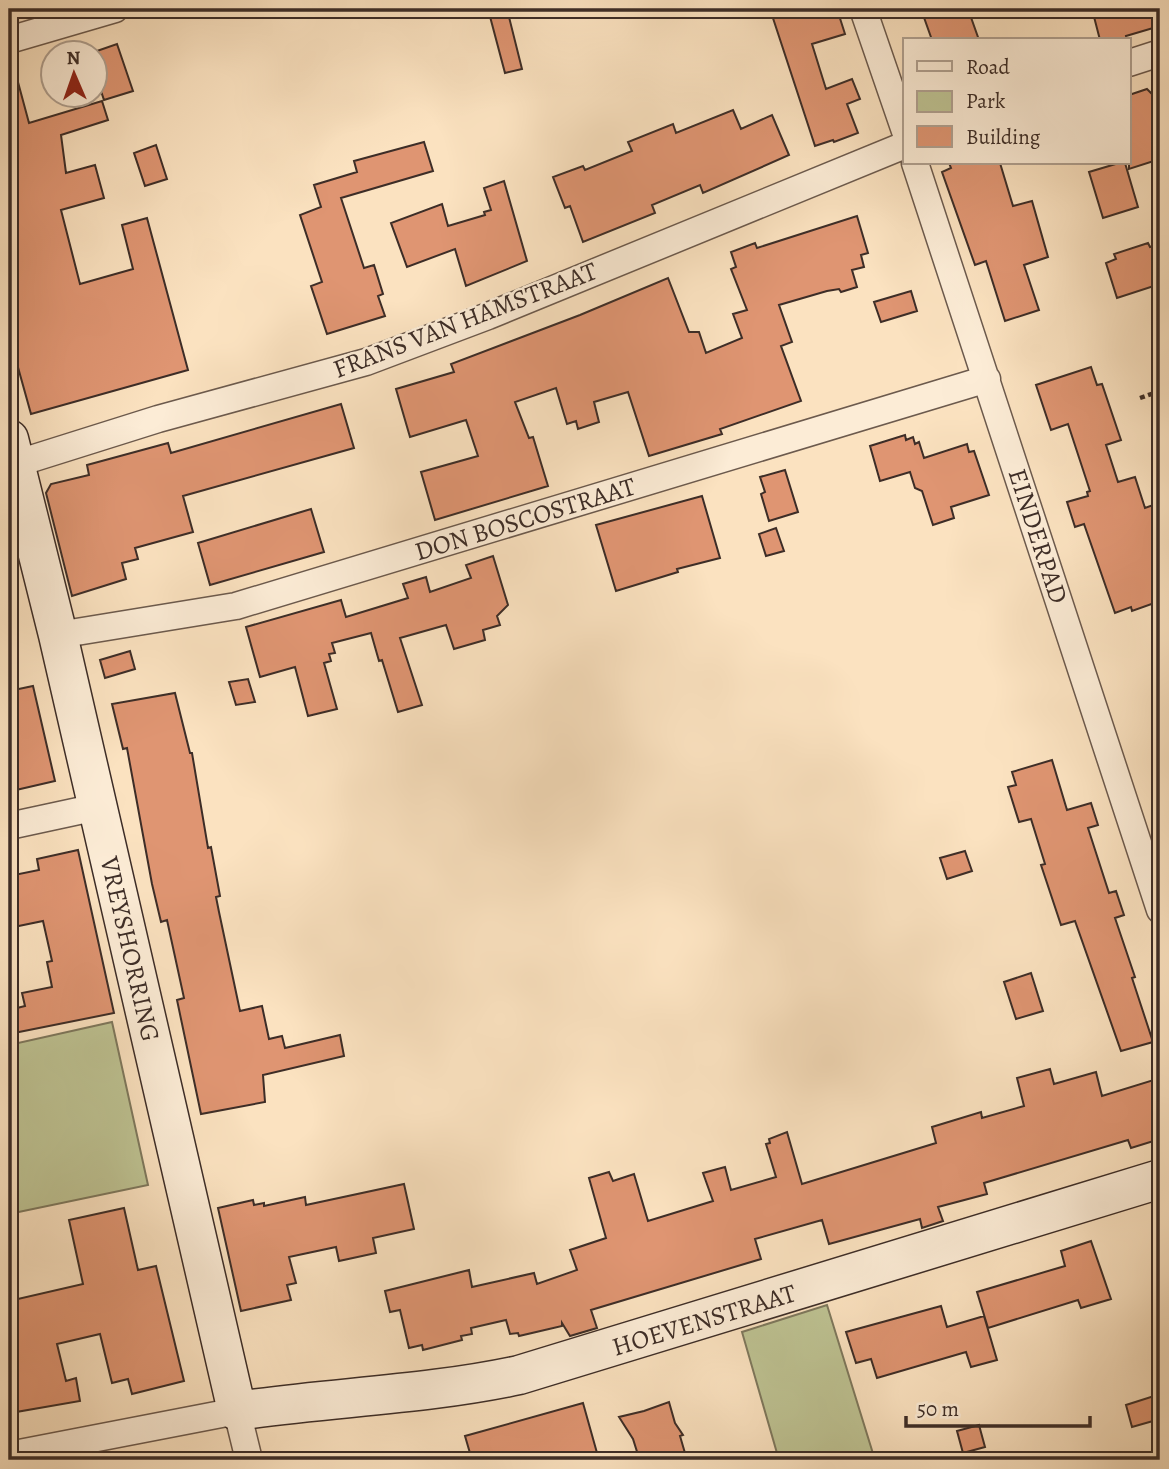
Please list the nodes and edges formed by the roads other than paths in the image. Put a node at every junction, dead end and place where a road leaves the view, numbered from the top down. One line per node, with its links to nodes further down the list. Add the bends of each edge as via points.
1 (115, 9): 3 (street)
2 (863, 9): 6 (street)
3 (9, 40)
4 (1160, 53): 5 (street)
5 (1130, 63)
6 (903, 125)
7 (903, 146): 10 (street, FRANS VAN HAMSTRAAT, via 366,362 158,418)
8 (915, 164): 9 (street, EINDERPAD)
9 (987, 379): 11 (street, DON BOSCOSTRAAT, via 236,606); 14 (street, EINDERPAD)
10 (12, 451): 11 (main road, VREYSHORRING)
11 (58, 635): 12 (main road, VREYSHORRING)
12 (97, 807): 13 (street); 16 (main road, VREYSHORRING)
13 (9, 826)
14 (1160, 910)
15 (1160, 1179): 16 (main road, HOEVENSTRAAT, via 519,1375)
16 (237, 1411): 17 (street); 18 (street, VREYSHORRING)
17 (9, 1455)
18 (248, 1460)

